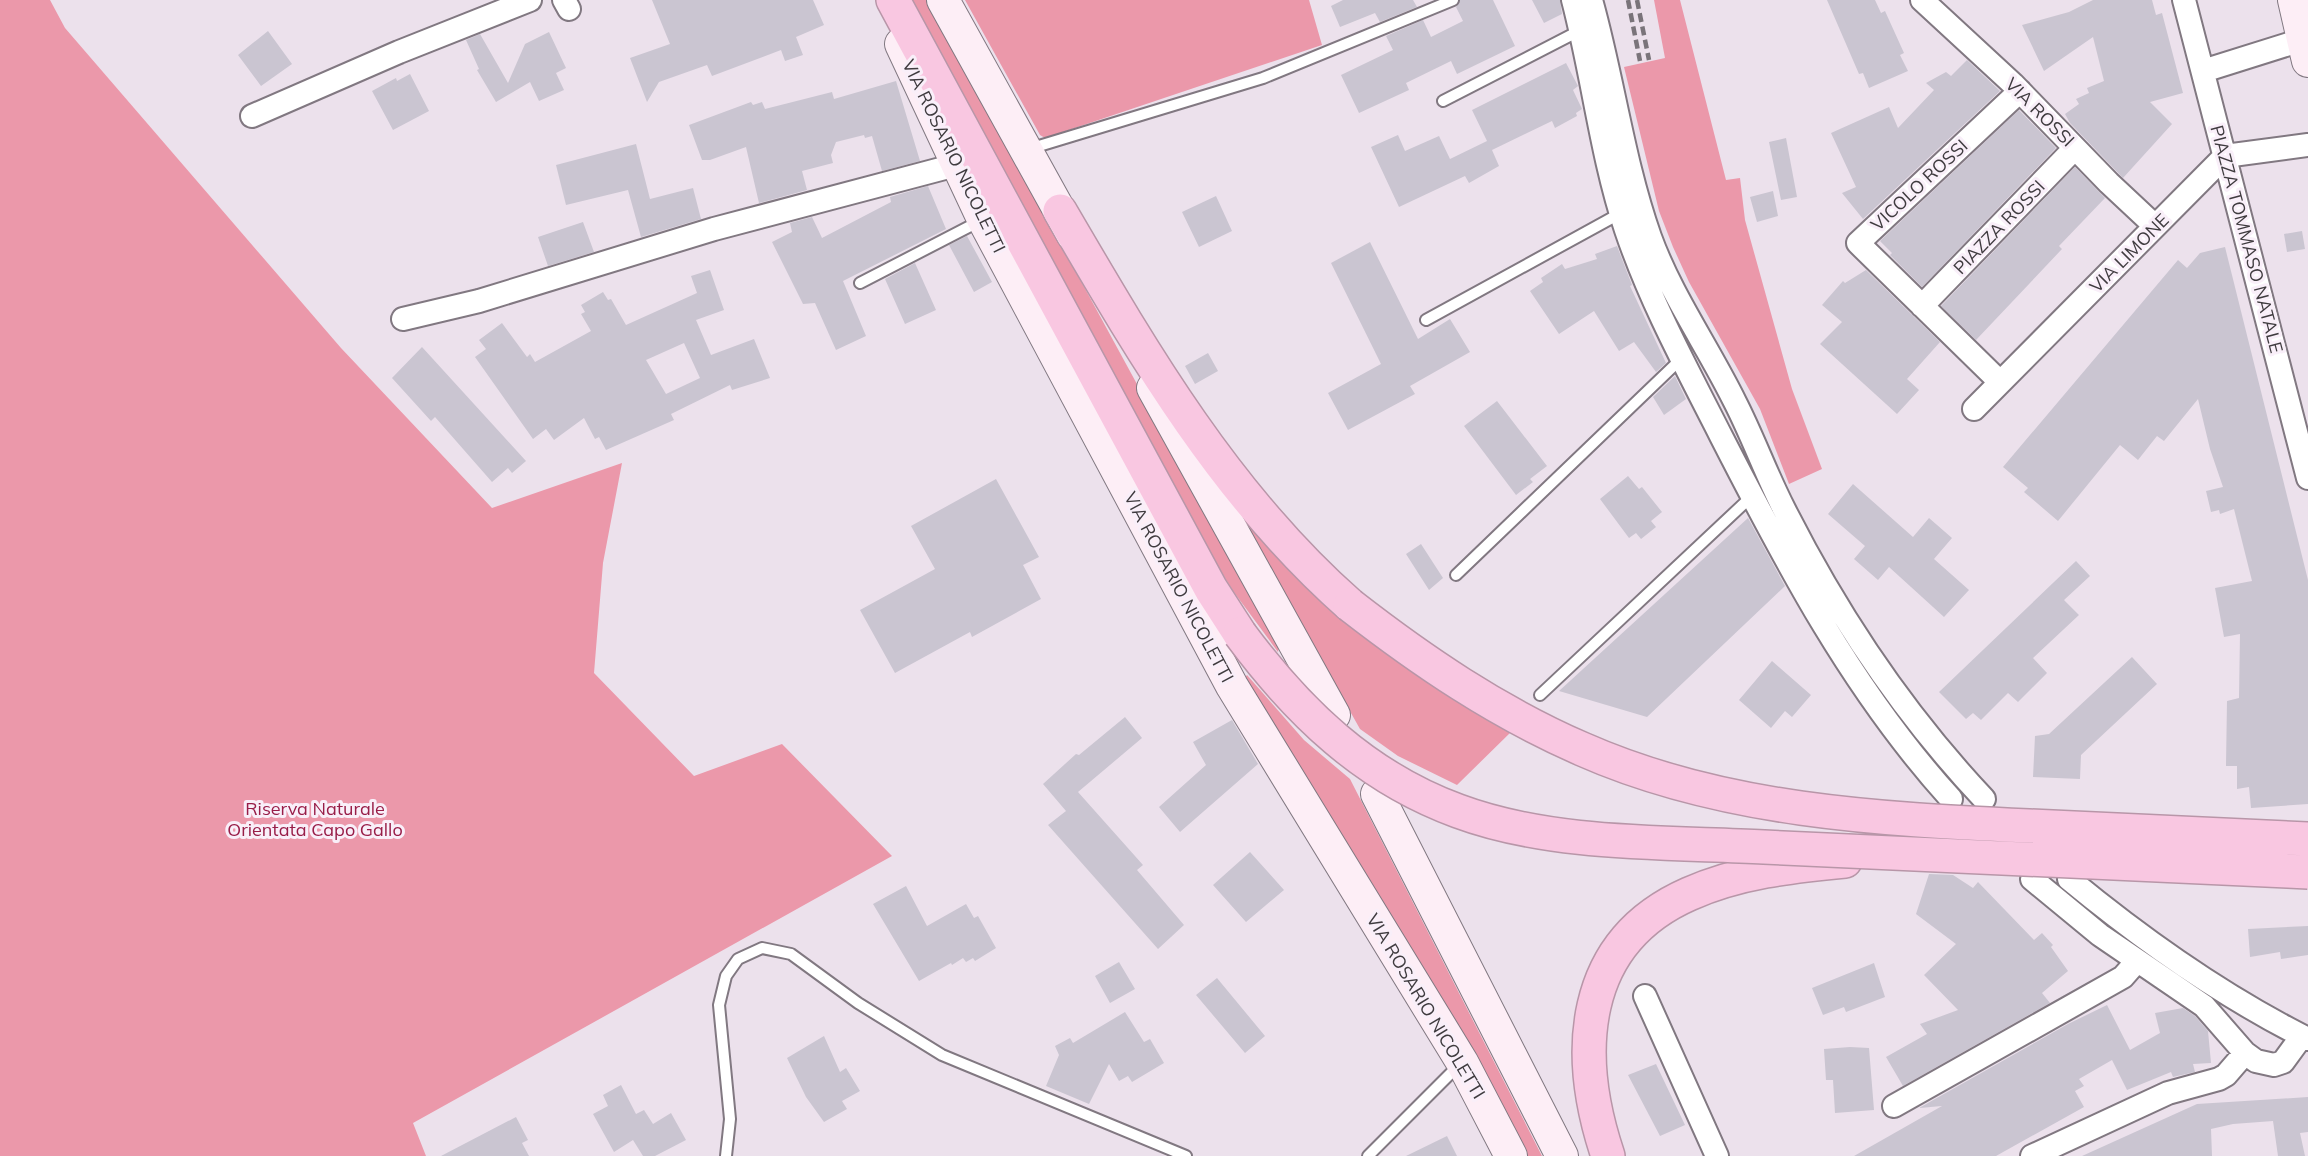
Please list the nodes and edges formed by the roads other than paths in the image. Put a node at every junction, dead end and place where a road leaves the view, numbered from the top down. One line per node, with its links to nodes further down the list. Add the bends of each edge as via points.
1 (530, 0): 16 (street)
2 (880, 0): 21 (main road, VIA ROSARIO NICOLETTI)
3 (893, 0): 42 (highway, bridge, via 1211,589 1270,675 1326,734 1386,777 1460,812 1553,834)
4 (943, 0): 19 (main road)
5 (1453, 0): 19 (lane, via 1263,78)
6 (1573, 0): 11 (street)
7 (1591, 0): 40 (street, via 1635,186 1661,263 1743,418 1803,545 1864,647 1948,761)
8 (1922, 0): 14 (street, VIA ROSSI)
9 (2184, 0): 13 (street, PIAZZA TOMMASO NATALE)
10 (2294, 0): 12 (main road)
11 (1579, 31): 15 (lane); 23 (street)
12 (2307, 46): 13 (street)
13 (2203, 71): 20 (street, PIAZZA TOMMASO NATALE)
14 (2020, 91): 18 (street, VIA ROSSI); 27 (street, VICOLO ROSSI, via 1858,243)
15 (1443, 101)
16 (252, 116)
17 (2308, 145): 20 (street)
18 (2075, 148): 25 (street, VIA ROSSI); 27 (street, PIAZZA ROSSI)
19 (1027, 150): 22 (main road)
20 (2225, 156): 25 (street, VIA LIMONE); 33 (street, PIAZZA TOMMASO NATALE)
21 (956, 165): 24 (main road, VIA ROSARIO NICOLETTI); 28 (street, via 714,229 479,301)
22 (1060, 211): 37 (main road, via 1190,458); 41 (highway, bridge, via 1186,419 1282,540 1350,605 1444,675 1524,721 1583,750 1696,789 1810,810)
23 (1621, 213): 29 (lane); 30 (street)
24 (983, 219): 26 (lane); 50 (main road, VIA ROSARIO NICOLETTI, via 1232,686)
25 (2155, 226): 31 (street, VIA LIMONE)
26 (860, 283)
27 (1922, 306): 31 (street)
28 (403, 319)
29 (1426, 320)
30 (1682, 358): 34 (street); 35 (lane)
31 (2000, 382): 32 (street, VIA LIMONE)
32 (1974, 409)
33 (2308, 478)
34 (1752, 496): 36 (lane); 39 (street, via 1826,633 1884,716)
35 (1456, 575)
36 (1540, 695)
37 (1334, 715)
38 (1377, 794): 56 (main road)
39 (1951, 799)
40 (1984, 799)
41 (2308, 839)
42 (1905, 855): 43 (highway, bridge); 57 (highway, bridge, via 1748,874 1668,904 1635,931 1607,968 1590,1017 1592,1098)
43 (2308, 872)
44 (2032, 879): 46 (street)
45 (2069, 879): 48 (street, via 2182,965)
46 (2137, 961): 49 (street, via 2204,1006); 51 (street, via 2123,977)
47 (1645, 996): 58 (street)
48 (2305, 1037): 49 (street, via 2289,1057 2274,1065 2256,1061)
49 (2245, 1053): 59 (street, via 2219,1079 2168,1093)
50 (1462, 1062): 54 (lane); 55 (main road, VIA ROSARIO NICOLETTI)
51 (1894, 1106)
52 (726, 1156): 53 (lane, via 730,1119 719,1005 726,976 738,959 762,948 791,954 858,1003 942,1056)
53 (1186, 1156)
54 (1368, 1156)
55 (1511, 1156)
56 (1562, 1156)
57 (1608, 1156)
58 (1718, 1156)
59 (2032, 1156)

